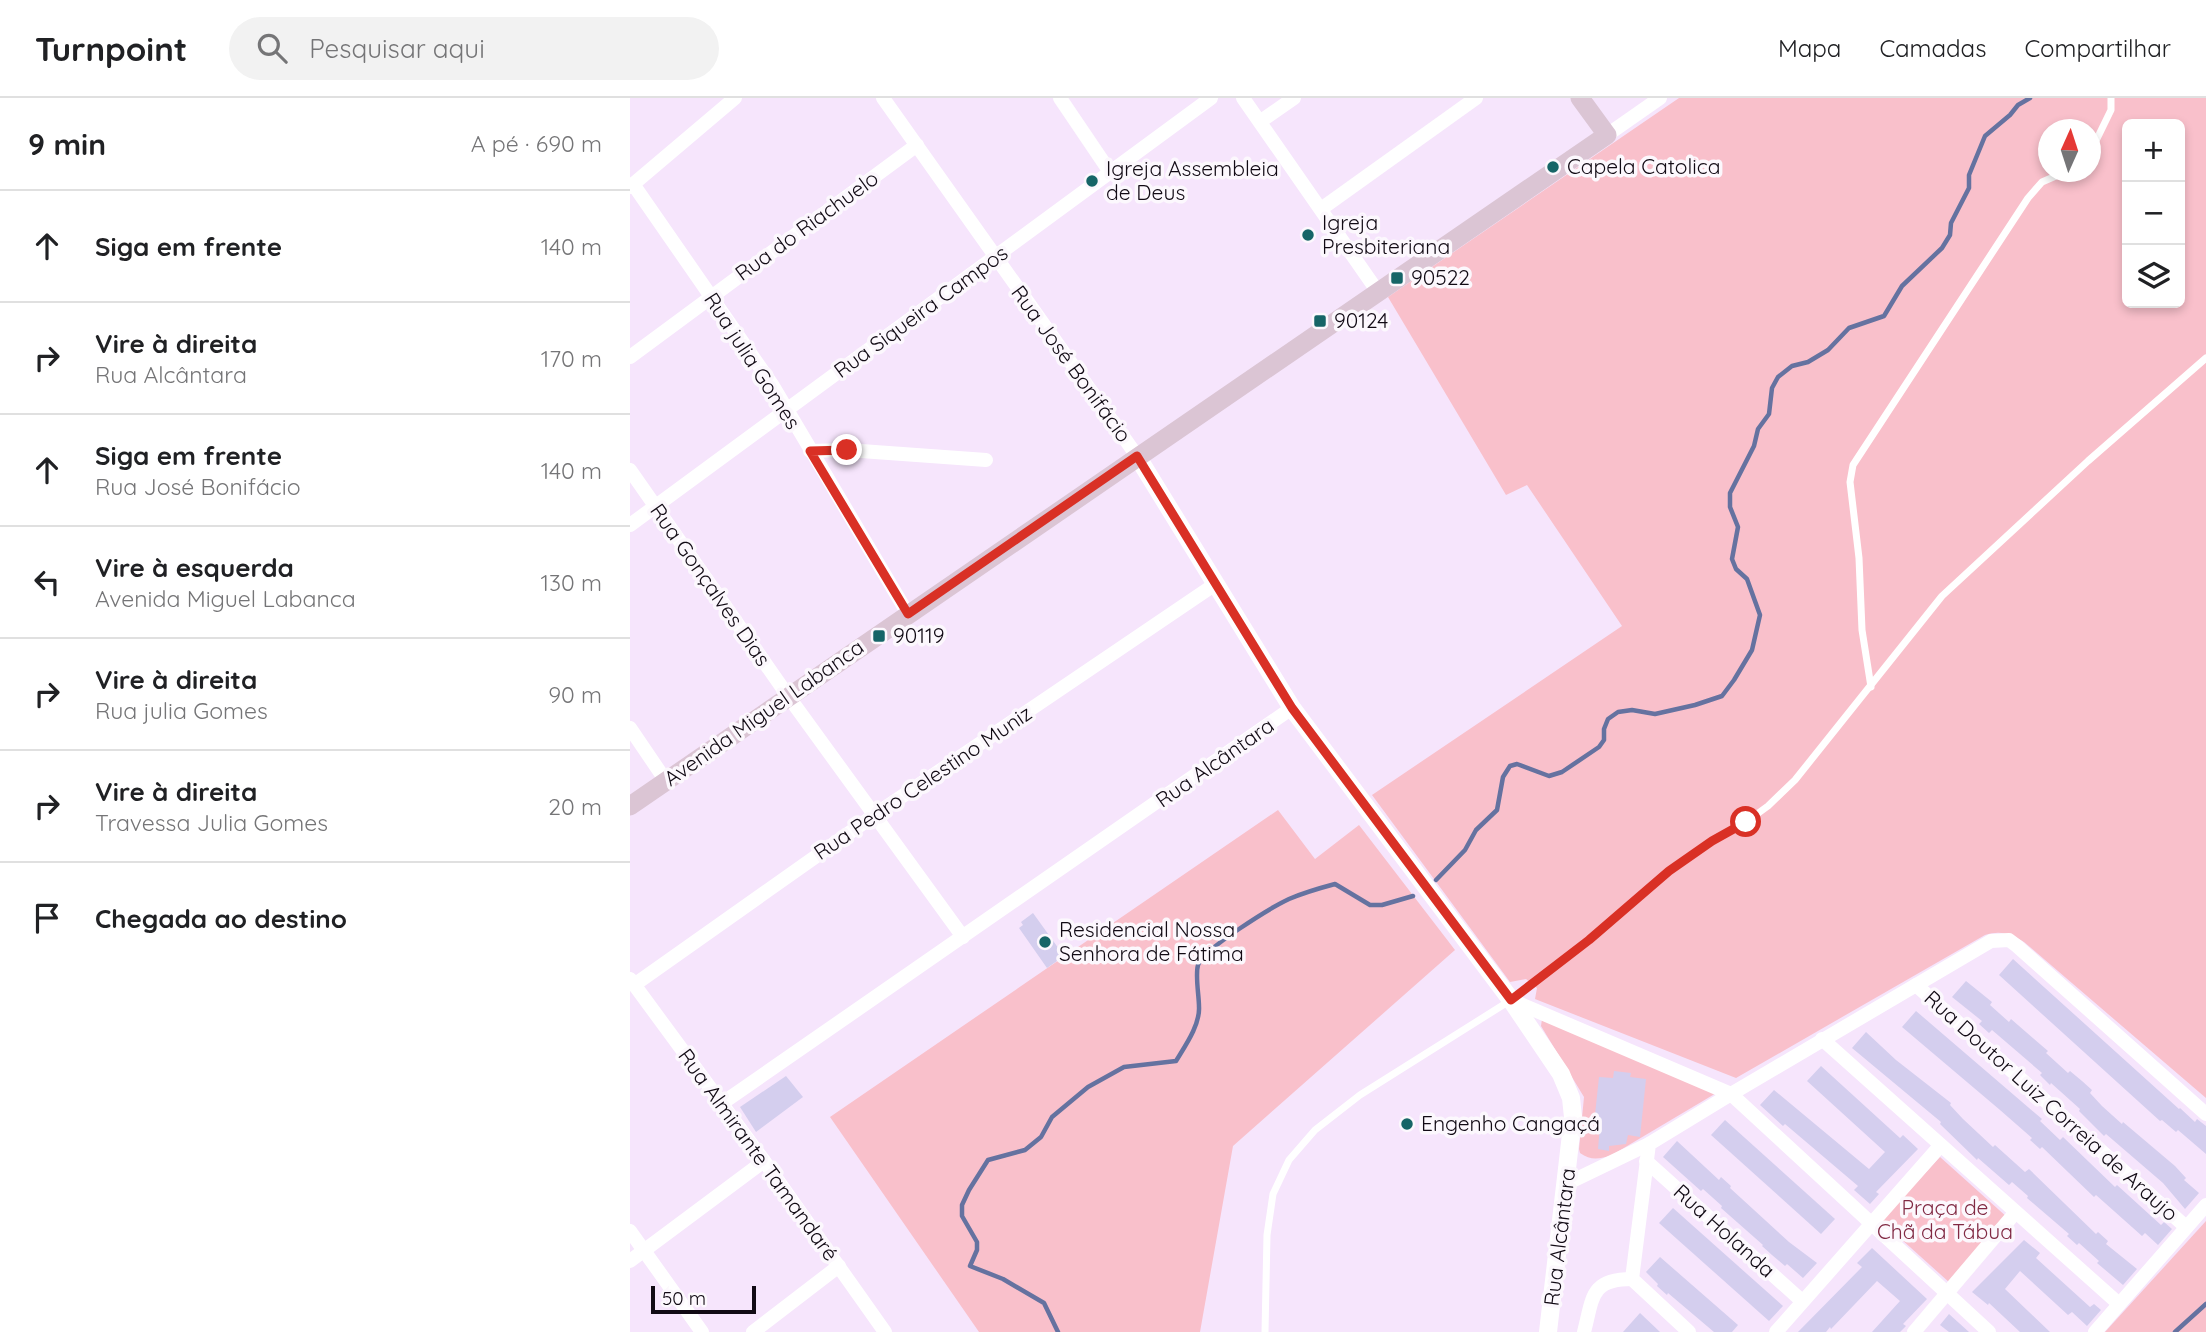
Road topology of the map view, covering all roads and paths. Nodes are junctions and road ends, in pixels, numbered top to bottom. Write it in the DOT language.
graph roads {
  1 [pos="735,98"];
  2 [pos="883,98"];
  3 [pos="1060,98"];
  4 [pos="1211,98"];
  5 [pos="1243,98"];
  6 [pos="1294,98"];
  7 [pos="1476,98"];
  8 [pos="1580,98"];
  9 [pos="1660,98"];
  10 [pos="2111,98"];
  11 [pos="1261,121"];
  12 [pos="2101,132"];
  13 [pos="1607,135"];
  14 [pos="917,145"];
  15 [pos="1110,172"];
  16 [pos="2042,182"];
  17 [pos="631,185"];
  18 [pos="1321,209"];
  19 [pos="995,258"];
  20 [pos="1378,292"];
  21 [pos="710,297"];
  22 [pos="630,357"];
  23 [pos="2206,358"];
  24 [pos="787,410"];
  25 [pos="810,451"];
  26 [pos="1137,456"];
  27 [pos="986,460"];
  28 [pos="630,470"];
  29 [pos="656,507"];
  30 [pos="630,525"];
  31 [pos="1214,585"];
  32 [pos="908,614"];
  33 [pos="1871,687"];
  34 [pos="788,696"];
  35 [pos="1292,708"];
  36 [pos="630,728"];
  37 [pos="666,781"];
  38 [pos="630,806"];
  39 [pos="876,814"];
  40 [pos="963,937"];
  41 [pos="632,982"];
  42 [pos="1916,985"];
  43 [pos="1511,1000"];
  44 [pos="1822,1039"];
  45 [pos="1731,1094"];
  46 [pos="721,1104"];
  47 [pos="2206,1114"];
  48 [pos="1649,1144"];
  49 [pos="1940,1146"];
  50 [pos="764,1161"];
  51 [pos="1646,1161"];
  52 [pos="1566,1184"];
  53 [pos="2206,1205"];
  54 [pos="2015,1213"];
  55 [pos="1871,1224"];
  56 [pos="2186,1227"];
  57 [pos="630,1231"];
  58 [pos="644,1251"];
  59 [pos="630,1261"];
  60 [pos="839,1266"];
  61 [pos="1632,1279"];
  62 [pos="1948,1294"];
  63 [pos="1802,1301"];
  64 [pos="2119,1304"];
  65 [pos="702,1332"];
  66 [pos="752,1332"];
  67 [pos="885,1332"];
  68 [pos="1265,1332"];
  69 [pos="1548,1332"];
  70 [pos="1584,1332"];
  71 [pos="1689,1332"];
  72 [pos="1776,1332"];
  73 [pos="1914,1332"];
  74 [pos="1989,1332"];
  75 [pos="2095,1332"];
  1 -- 17 [label="street"];
  2 -- 14 [label="street, Rua José Bonifácio"];
  3 -- 15 [label="street"];
  4 -- 15 [label="street, Rua Siqueira Campos"];
  5 -- 11 [label="street"];
  6 -- 11 [label="street"];
  7 -- 18 [label="street"];
  8 -- 13 [label="main road"];
  9 -- 13 [label="street, Avenida Miguel Labanca"];
  10 -- 12 [label="lane"];
  11 -- 18 [label="street"];
  13 -- 20 [label="main road, Avenida Miguel Labanca"];
  14 -- 19 [label="street, Rua José Bonifácio"];
  14 -- 21 [label="street, Rua do Riachuelo"];
  15 -- 19 [label="street, Rua Siqueira Campos"];
  16 -- 33 [label="lane"];
  17 -- 21 [label="street, Rua julia Gomes"];
  18 -- 20 [label="street"];
  19 -- 24 [label="street, Rua Siqueira Campos"];
  19 -- 26 [label="street, Rua José Bonifácio"];
  20 -- 26 [label="main road, Avenida Miguel Labanca"];
  21 -- 22 [label="street, Rua do Riachuelo"];
  21 -- 24 [label="street, Rua julia Gomes"];
  23 -- 33 [label="lane"];
  24 -- 25 [label="street, Rua julia Gomes"];
  24 -- 29 [label="street, Rua Siqueira Campos"];
  25 -- 27 [label="street"];
  25 -- 32 [label="street, Rua julia Gomes"];
  26 -- 31 [label="street, Rua José Bonifácio"];
  26 -- 32 [label="main road, Avenida Miguel Labanca"];
  28 -- 29 [label="street, Rua Gonçalves Dias"];
  29 -- 30 [label="street, Rua Siqueira Campos"];
  29 -- 34 [label="street, Rua Gonçalves Dias"];
  31 -- 35 [label="street, Rua José Bonifácio"];
  31 -- 39 [label="street, Rua Pedro Celestino Muniz"];
  32 -- 34 [label="main road, Avenida Miguel Labanca"];
  33 -- 43 [label="lane"];
  34 -- 37 [label="main road, Avenida Miguel Labanca"];
  34 -- 39 [label="street, Rua Gonçalves Dias"];
  35 -- 40 [label="street, Rua Alcântara"];
  35 -- 43 [label="street, Rua Alcântara"];
  36 -- 37 [label="street"];
  37 -- 38 [label="main road, Avenida Miguel Labanca"];
  39 -- 40 [label="street, Rua Gonçalves Dias"];
  39 -- 41 [label="street, Rua Pedro Celestino Muniz"];
  40 -- 46 [label="street, Rua Alcântara"];
  41 -- 46 [label="street, Rua Almirante Tamandaré"];
  42 -- 44 [label="street, Rua Doutor Luiz Correia de Araujo"];
  42 -- 47 [label="street, Rua Doutor Luiz Correia de Araujo"];
  42 -- 56 [label="street, Rua Doutor Luiz Correia de Araujo"];
  43 -- 45 [label="street"];
  43 -- 52 [label="street, Rua Alcântara"];
  43 -- 68 [label="lane"];
  44 -- 45 [label="street, Rua Doutor Luiz Correia de Araujo"];
  44 -- 49 [label="street"];
  45 -- 48 [label="street, Rua Doutor Luiz Correia de Araujo"];
  45 -- 55 [label="street"];
  46 -- 50 [label="street, Rua Almirante Tamandaré"];
  48 -- 51 [label="street"];
  48 -- 52 [label="street, Rua Doutor Luiz Correia de Araujo"];
  49 -- 54 [label="street"];
  49 -- 55 [label="street"];
  50 -- 58 [label="street"];
  50 -- 60 [label="street, Rua Almirante Tamandaré"];
  51 -- 61 [label="street"];
  51 -- 63 [label="street, Rua Holanda"];
  52 -- 69 [label="street, Rua Alcântara"];
  53 -- 56 [label="street, Rua Doutor Luiz Correia de Araujo"];
  54 -- 62 [label="street"];
  54 -- 64 [label="street"];
  55 -- 62 [label="street"];
  55 -- 63 [label="street"];
  56 -- 64 [label="street, Rua Doutor Luiz Correia de Araujo"];
  57 -- 58 [label="street"];
  58 -- 59 [label="street"];
  58 -- 65 [label="street"];
  60 -- 66 [label="street"];
  60 -- 67 [label="street, Rua Almirante Tamandaré"];
  61 -- 70 [label="street"];
  61 -- 71 [label="street"];
  62 -- 73 [label="street"];
  62 -- 74 [label="street"];
  63 -- 72 [label="street"];
  64 -- 75 [label="street, Rua Doutor Luiz Correia de Araujo"];
}
